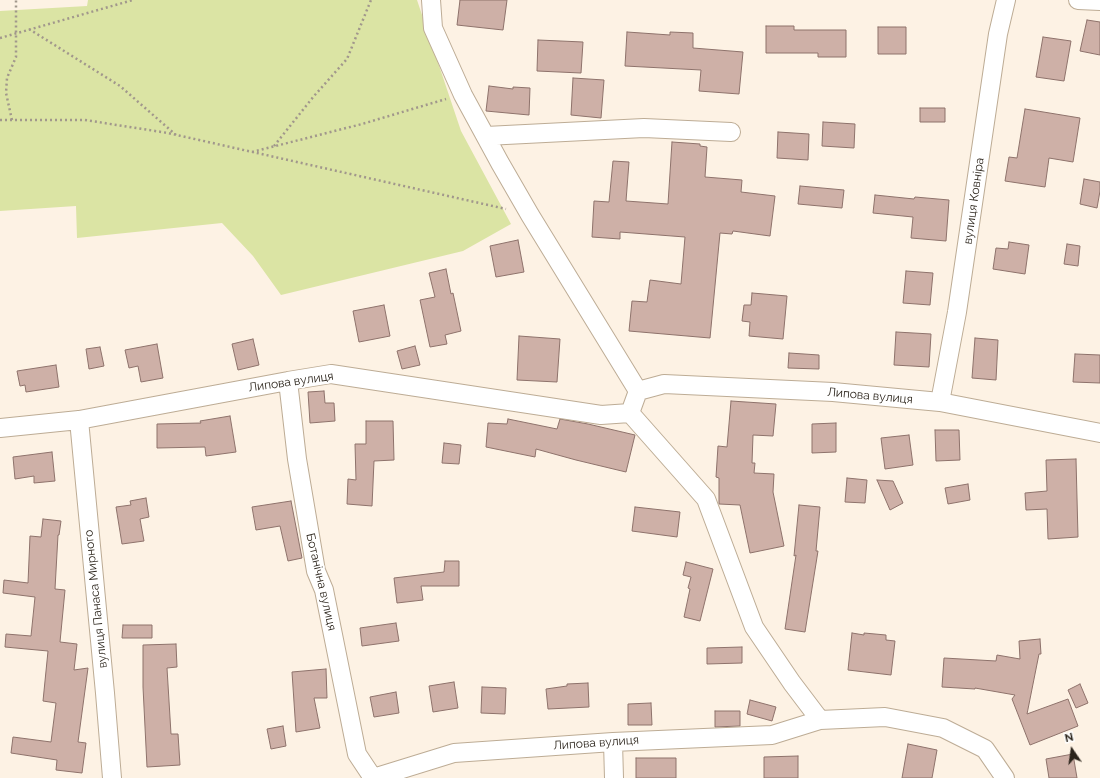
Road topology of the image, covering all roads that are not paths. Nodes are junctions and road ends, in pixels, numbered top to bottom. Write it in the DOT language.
graph roads {
  1 [pos="431,0"];
  2 [pos="1006,0"];
  3 [pos="1078,0"];
  4 [pos="1100,1"];
  5 [pos="731,132"];
  6 [pos="486,136"];
  7 [pos="288,381"];
  8 [pos="638,391"];
  9 [pos="940,402"];
  10 [pos="630,413"];
  11 [pos="79,420"];
  12 [pos="0,428"];
  13 [pos="1100,433"];
  14 [pos="820,720"];
  15 [pos="613,742"];
  16 [pos="112,778"];
  17 [pos="373,778"];
  18 [pos="614,778"];
  19 [pos="1005,778"];
  1 -- 6 [label="street"];
  2 -- 9 [label="street, вулиця Ковніра"];
  3 -- 4 [label="street"];
  5 -- 6 [label="street"];
  6 -- 8 [label="street"];
  7 -- 10 [label="street, Липова вулиця"];
  7 -- 11 [label="street, Липова вулиця"];
  7 -- 17 [label="street, Ботанічна вулиця"];
  8 -- 9 [label="street, Липова вулиця"];
  8 -- 10 [label="street"];
  9 -- 13 [label="street, Липова вулиця"];
  10 -- 14 [label="street"];
  11 -- 12 [label="street, Липова вулиця"];
  11 -- 16 [label="street, вулиця Панаса Мирного"];
  14 -- 15 [label="street, Липова вулиця"];
  14 -- 19 [label="street, Липова вулиця"];
  15 -- 17 [label="street, Липова вулиця"];
  15 -- 18 [label="street"];
}
